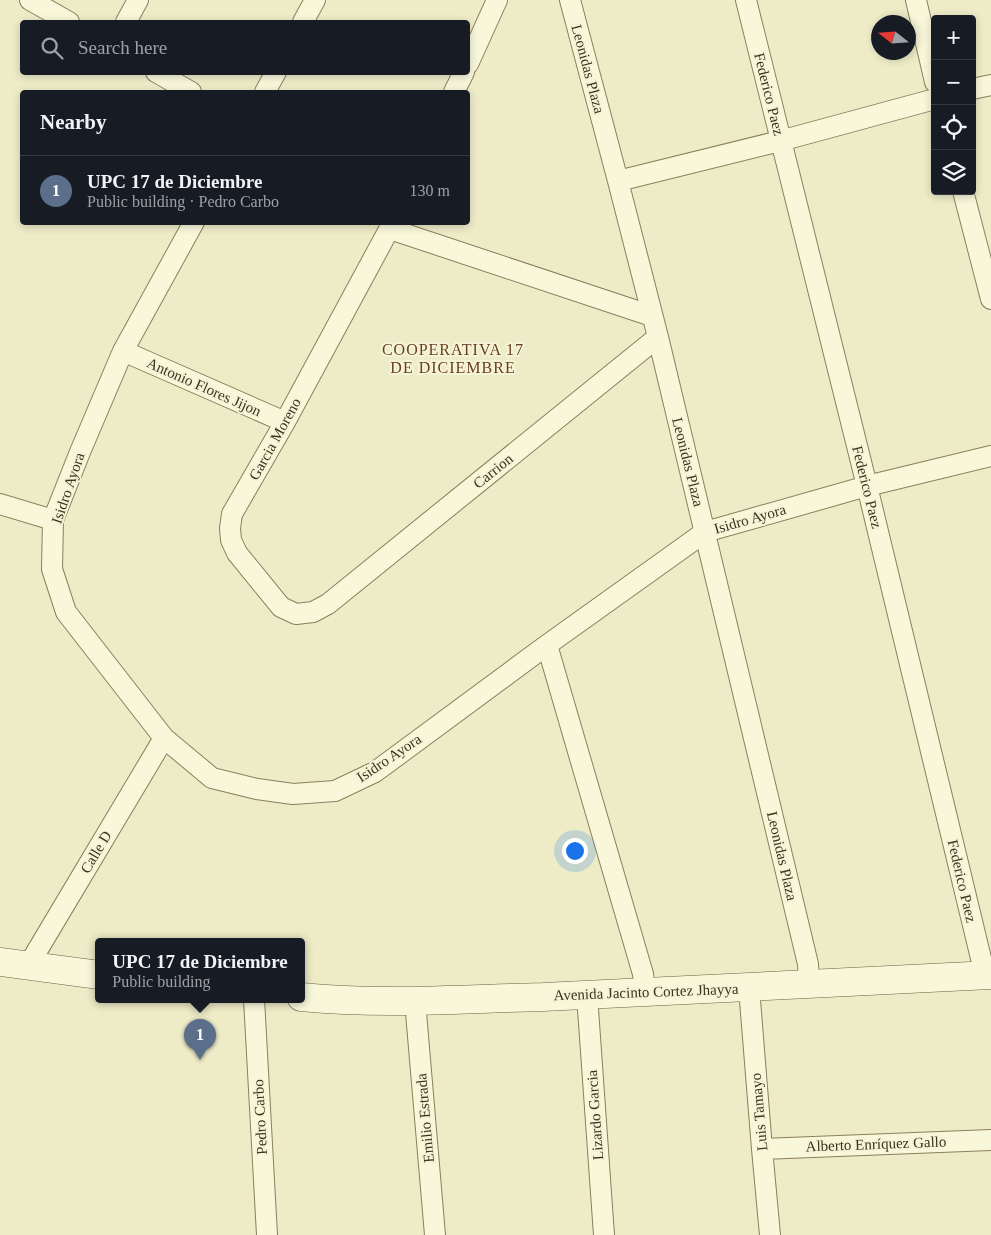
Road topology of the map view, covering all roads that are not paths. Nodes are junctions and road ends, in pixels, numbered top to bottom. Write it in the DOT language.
graph roads {
  1 [pos="30,0"];
  2 [pos="138,0"];
  3 [pos="315,0"];
  4 [pos="498,0"];
  5 [pos="570,0"];
  6 [pos="746,0"];
  7 [pos="916,0"];
  8 [pos="65,20"];
  9 [pos="127,20"];
  10 [pos="304,20"];
  11 [pos="470,60"];
  12 [pos="931,65"];
  13 [pos="161,75"];
  14 [pos="274,75"];
  15 [pos="462,75"];
  16 [pos="991,84"];
  17 [pos="976,89"];
  18 [pos="188,90"];
  19 [pos="266,90"];
  20 [pos="455,90"];
  21 [pos="931,100"];
  22 [pos="780,141"];
  23 [pos="618,181"];
  24 [pos="964,195"];
  25 [pos="192,225"];
  26 [pos="392,226"];
  27 [pos="991,300"];
  28 [pos="652,316"];
  29 [pos="658,337"];
  30 [pos="122,351"];
  31 [pos="285,422"];
  32 [pos="991,456"];
  33 [pos="867,486"];
  34 [pos="0,504"];
  35 [pos="53,520"];
  36 [pos="705,532"];
  37 [pos="328,604"];
  38 [pos="547,645"];
  39 [pos="164,738"];
  40 [pos="0,962"];
  41 [pos="28,966"];
  42 [pos="95,974"];
  43 [pos="988,975"];
  44 [pos="809,984"];
  45 [pos="749,988"];
  46 [pos="645,992"];
  47 [pos="586,995"];
  48 [pos="305,997"];
  49 [pos="415,1001"];
  50 [pos="254,1003"];
  51 [pos="991,1140"];
  52 [pos="762,1149"];
  53 [pos="267,1235"];
  54 [pos="436,1235"];
  55 [pos="604,1235"];
  56 [pos="770,1235"];
  1 -- 8 [label="street"];
  2 -- 9 [label="street"];
  3 -- 10 [label="street"];
  4 -- 11 [label="street"];
  5 -- 23 [label="street, Leonidas Plaza"];
  6 -- 22 [label="street, Federico Paez"];
  7 -- 12 [label="street"];
  13 -- 18 [label="street"];
  14 -- 19 [label="street"];
  15 -- 20 [label="street"];
  16 -- 17 [label="street"];
  21 -- 22 [label="street"];
  22 -- 23 [label="street"];
  22 -- 33 [label="street, Federico Paez"];
  23 -- 28 [label="street, Leonidas Plaza"];
  24 -- 27 [label="street"];
  25 -- 30 [label="street, Isidro Ayora"];
  26 -- 28 [label="street"];
  26 -- 31 [label="street, Garcia Moreno"];
  28 -- 29 [label="street, Leonidas Plaza"];
  29 -- 36 [label="street, Leonidas Plaza"];
  29 -- 37 [label="street, Carrion"];
  30 -- 31 [label="street, Antonio Flores Jijon"];
  30 -- 35 [label="street, Isidro Ayora"];
  31 -- 37 [label="street, Garcia Moreno"];
  32 -- 33 [label="street, Isidro Ayora"];
  33 -- 36 [label="street, Isidro Ayora"];
  33 -- 43 [label="street, Federico Paez"];
  34 -- 35 [label="street"];
  35 -- 39 [label="street, Isidro Ayora"];
  36 -- 38 [label="street, Isidro Ayora"];
  36 -- 44 [label="street, Leonidas Plaza"];
  38 -- 39 [label="street, Isidro Ayora"];
  38 -- 46 [label="street"];
  39 -- 41 [label="street, Calle D"];
  40 -- 41 [label="main road"];
  41 -- 42 [label="main road"];
  43 -- 44 [label="main road, Avenida Jacinto Cortez Jhayya"];
  44 -- 45 [label="main road, Avenida Jacinto Cortez Jhayya"];
  45 -- 46 [label="main road, Avenida Jacinto Cortez Jhayya"];
  45 -- 52 [label="street, Luis Tamayo"];
  46 -- 47 [label="main road, Avenida Jacinto Cortez Jhayya"];
  47 -- 49 [label="main road, Avenida Jacinto Cortez Jhayya"];
  47 -- 55 [label="street, Lizardo Garcia"];
  48 -- 49 [label="main road, Avenida Jacinto Cortez Jhayya"];
  49 -- 54 [label="street, Emilio Estrada"];
  50 -- 53 [label="street, Pedro Carbo"];
  51 -- 52 [label="street, Alberto Enríquez Gallo"];
  52 -- 56 [label="street, Luis Tamayo"];
}
